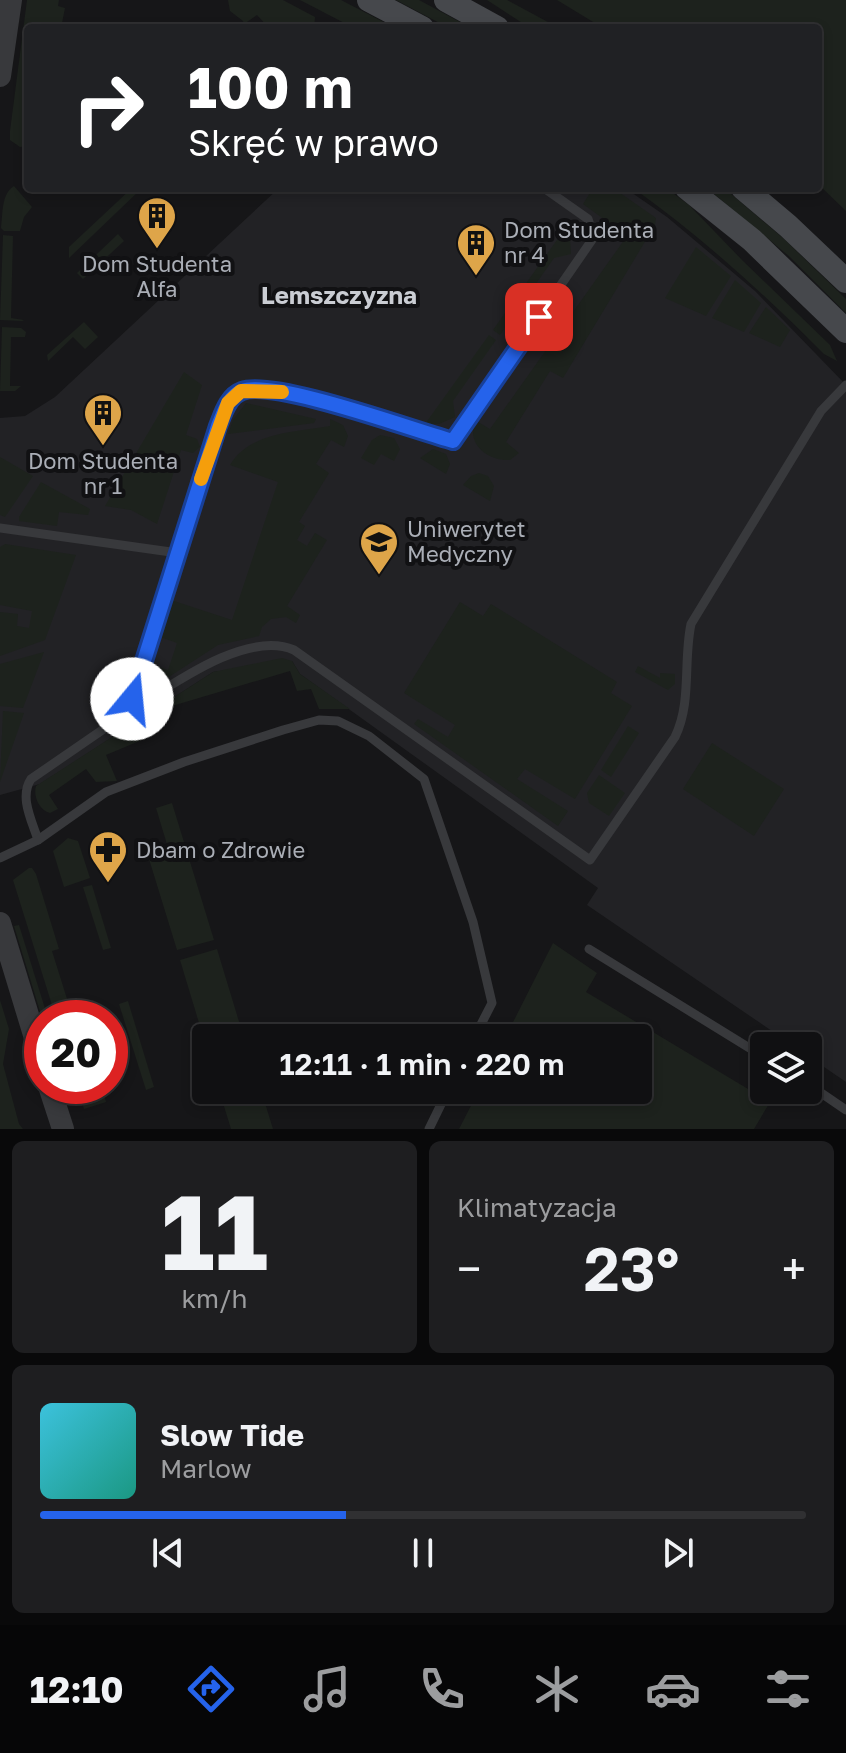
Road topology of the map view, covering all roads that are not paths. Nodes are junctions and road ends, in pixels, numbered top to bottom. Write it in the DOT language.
graph roads {
  1 [pos="11,0"];
  2 [pos="369,0"];
  3 [pos="446,0"];
  4 [pos="414,24"];
  5 [pos="490,24"];
  6 [pos="0,76"];
  7 [pos="550,192"];
  8 [pos="692,192"];
  9 [pos="748,192"];
  10 [pos="846,281"];
  11 [pos="846,331"];
  12 [pos="846,385"];
  13 [pos="0,528"];
  14 [pos="178,553"];
  15 [pos="127,713"];
  16 [pos="38,840"];
  17 [pos="0,858"];
  18 [pos="0,923"];
  19 [pos="589,949"];
  20 [pos="24,1002"];
  21 [pos="481,1024"];
  22 [pos="750,1048"];
  23 [pos="822,1094"];
  24 [pos="55,1104"];
  25 [pos="441,1104"];
  26 [pos="846,1110"];
  27 [pos="63,1129"];
  28 [pos="429,1129"];
  1 -- 6 [label="street"];
  2 -- 4 [label="main road"];
  3 -- 5 [label="main road"];
  7 -- 14 [label="lane"];
  8 -- 11 [label="main road"];
  9 -- 10 [label="main road"];
  12 -- 15 [label="lane"];
  13 -- 14 [label="lane"];
  14 -- 15 [label="lane"];
  15 -- 16 [label="lane"];
  16 -- 17 [label="lane"];
  16 -- 21 [label="lane"];
  18 -- 20 [label="street"];
  19 -- 22 [label="lane"];
  23 -- 26 [label="lane"];
  24 -- 27 [label="street"];
  25 -- 28 [label="lane"];
}
